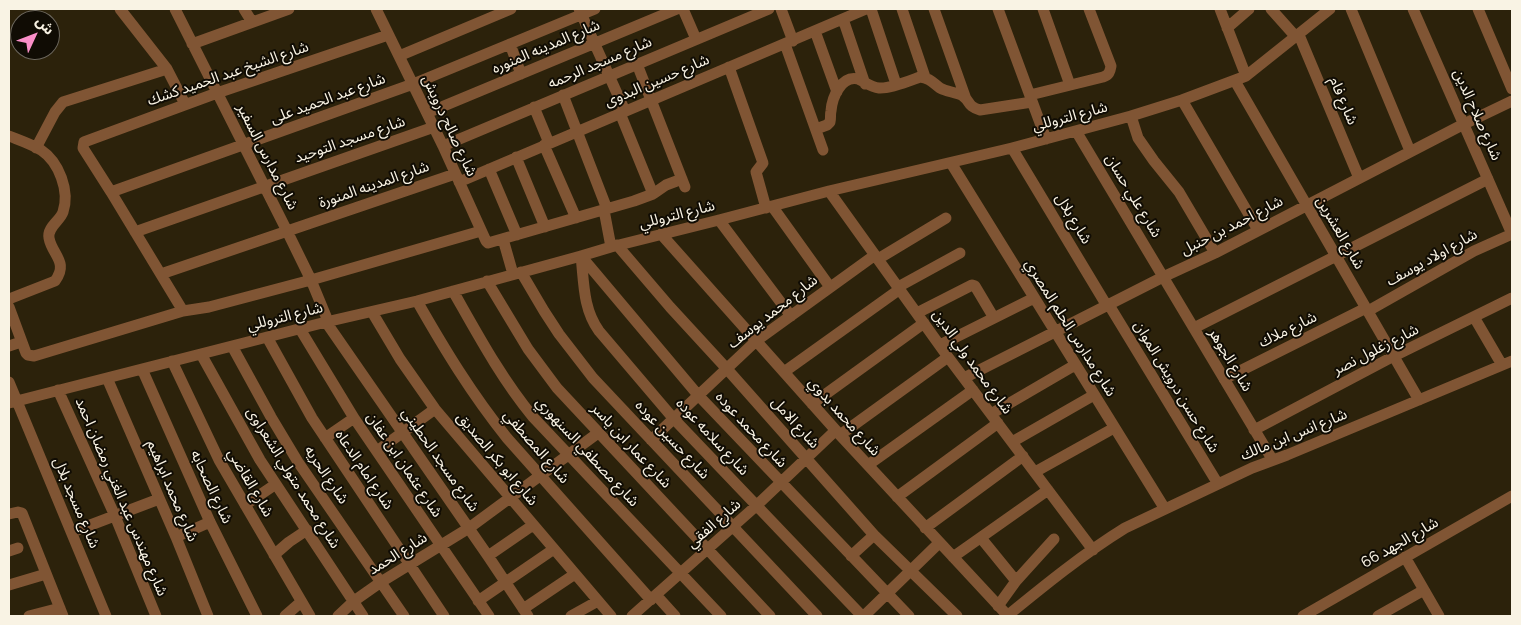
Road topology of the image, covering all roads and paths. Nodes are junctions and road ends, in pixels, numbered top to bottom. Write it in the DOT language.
graph roads {
  1 [pos="120,9"];
  2 [pos="175,9"];
  3 [pos="244,9"];
  4 [pos="289,9"];
  5 [pos="376,9"];
  6 [pos="511,9"];
  7 [pos="596,9"];
  8 [pos="677,9"];
  9 [pos="683,9"];
  10 [pos="769,9"];
  11 [pos="781,9"];
  12 [pos="866,9"];
  13 [pos="871,9"];
  14 [pos="902,9"];
  15 [pos="934,9"];
  16 [pos="998,9"];
  17 [pos="1043,9"];
  18 [pos="1089,9"];
  19 [pos="1220,9"];
  20 [pos="1249,9"];
  21 [pos="1272,9"];
  22 [pos="1351,9"];
  23 [pos="1413,9"];
  24 [pos="1478,9"];
  25 [pos="1326,10"];
  26 [pos="580,12"];
  27 [pos="843,19"];
  28 [pos="252,22"];
  29 [pos="1227,28"];
  30 [pos="815,31"];
  31 [pos="388,34"];
  32 [pos="1297,36"];
  33 [pos="696,39"];
  34 [pos="789,42"];
  35 [pos="594,43"];
  36 [pos="192,44"];
  37 [pos="510,44"];
  38 [pos="399,56"];
  39 [pos="637,64"];
  40 [pos="729,68"];
  41 [pos="167,69"];
  42 [pos="520,74"];
  43 [pos="609,76"];
  44 [pos="1246,76"];
  45 [pos="925,77"];
  46 [pos="1235,81"];
  47 [pos="413,84"];
  48 [pos="865,84"];
  49 [pos="896,84"];
  50 [pos="1070,85"];
  51 [pos="1512,89"];
  52 [pos="837,92"];
  53 [pos="217,93"];
  54 [pos="563,95"];
  55 [pos="1031,98"];
  56 [pos="966,99"];
  57 [pos="651,100"];
  58 [pos="1182,100"];
  59 [pos="1512,101"];
  60 [pos="185,104"];
  61 [pos="534,107"];
  62 [pos="622,112"];
  63 [pos="427,113"];
  64 [pos="1130,116"];
  65 [pos="1464,124"];
  66 [pos="434,127"];
  67 [pos="816,129"];
  68 [pos="577,131"];
  69 [pos="1076,131"];
  70 [pos="9,136"];
  71 [pos="1046,139"];
  72 [pos="546,144"];
  73 [pos="244,145"];
  74 [pos="442,146"];
  75 [pos="36,148"];
  76 [pos="1012,148"];
  77 [pos="823,150"];
  78 [pos="1410,151"];
  79 [pos="516,157"];
  80 [pos="951,163"];
  81 [pos="489,169"];
  82 [pos="457,178"];
  83 [pos="1360,178"];
  84 [pos="1488,179"];
  85 [pos="264,186"];
  86 [pos="829,191"];
  87 [pos="111,192"];
  88 [pos="653,194"];
  89 [pos="1306,205"];
  90 [pos="769,207"];
  91 [pos="605,209"];
  92 [pos="576,218"];
  93 [pos="946,218"];
  94 [pos="719,220"];
  95 [pos="545,227"];
  96 [pos="1258,230"];
  97 [pos="287,231"];
  98 [pos="481,231"];
  99 [pos="135,232"];
  100 [pos="661,234"];
  101 [pos="1512,234"];
  102 [pos="517,235"];
  103 [pos="503,239"];
  104 [pos="614,246"];
  105 [pos="960,253"];
  106 [pos="1215,253"];
  107 [pos="581,256"];
  108 [pos="1336,256"];
  109 [pos="876,257"];
  110 [pos="517,273"];
  111 [pos="161,274"];
  112 [pos="1163,277"];
  113 [pos="311,280"];
  114 [pos="487,281"];
  115 [pos="830,288"];
  116 [pos="899,288"];
  117 [pos="453,291"];
  118 [pos="1034,298"];
  119 [pos="1512,298"];
  120 [pos="9,299"];
  121 [pos="417,301"];
  122 [pos="1108,306"];
  123 [pos="9,307"];
  124 [pos="1367,310"];
  125 [pos="183,311"];
  126 [pos="372,312"];
  127 [pos="917,313"];
  128 [pos="791,316"];
  129 [pos="1474,317"];
  130 [pos="994,318"];
  131 [pos="327,322"];
  132 [pos="924,323"];
  133 [pos="300,328"];
  134 [pos="1194,328"];
  135 [pos="1055,332"];
  136 [pos="267,337"];
  137 [pos="756,341"];
  138 [pos="21,342"];
  139 [pos="940,345"];
  140 [pos="9,346"];
  141 [pos="232,346"];
  142 [pos="201,354"];
  143 [pos="1394,356"];
  144 [pos="948,357"];
  145 [pos="172,361"];
  146 [pos="1509,364"];
  147 [pos="1075,365"];
  148 [pos="727,368"];
  149 [pos="142,369"];
  150 [pos="784,372"];
  151 [pos="107,378"];
  152 [pos="964,378"];
  153 [pos="1224,379"];
  154 [pos="9,382"];
  155 [pos="58,390"];
  156 [pos="973,390"];
  157 [pos="698,395"];
  158 [pos="1094,395"];
  159 [pos="1419,400"];
  160 [pos="12,402"];
  161 [pos="812,404"];
  162 [pos="435,409"];
  163 [pos="354,418"];
  164 [pos="673,418"];
  165 [pos="994,418"];
  166 [pos="1114,428"];
  167 [pos="1254,430"];
  168 [pos="403,432"];
  169 [pos="598,433"];
  170 [pos="838,433"];
  171 [pos="325,438"];
  172 [pos="650,440"];
  173 [pos="1012,442"];
  174 [pos="377,451"];
  175 [pos="569,454"];
  176 [pos="1023,456"];
  177 [pos="806,458"];
  178 [pos="1272,459"];
  179 [pos="868,465"];
  180 [pos="1035,472"];
  181 [pos="540,475"];
  182 [pos="780,482"];
  183 [pos="276,484"];
  184 [pos="1218,484"];
  185 [pos="1048,490"];
  186 [pos="509,497"];
  187 [pos="897,497"];
  188 [pos="1512,497"];
  189 [pos="159,499"];
  190 [pos="245,505"];
  191 [pos="756,506"];
  192 [pos="1165,509"];
  193 [pos="9,514"];
  194 [pos="115,516"];
  195 [pos="210,522"];
  196 [pos="533,525"];
  197 [pos="733,527"];
  198 [pos="469,528"];
  199 [pos="926,528"];
  200 [pos="307,530"];
  201 [pos="72,532"];
  202 [pos="874,534"];
  203 [pos="176,537"];
  204 [pos="981,538"];
  205 [pos="1054,539"];
  206 [pos="939,543"];
  207 [pos="440,545"];
  208 [pos="554,550"];
  209 [pos="707,550"];
  210 [pos="1093,550"];
  211 [pos="274,555"];
  212 [pos="488,556"];
  213 [pos="851,556"];
  214 [pos="1405,557"];
  215 [pos="953,558"];
  216 [pos="409,564"];
  217 [pos="911,570"];
  218 [pos="680,573"];
  219 [pos="46,574"];
  220 [pos="575,574"];
  221 [pos="1016,581"];
  222 [pos="381,582"];
  223 [pos="506,582"];
  224 [pos="9,584"];
  225 [pos="1424,590"];
  226 [pos="887,594"];
  227 [pos="653,597"];
  228 [pos="354,601"];
  229 [pos="478,601"];
  230 [pos="598,601"];
  231 [pos="301,602"];
  232 [pos="998,606"];
  233 [pos="62,612"];
  234 [pos="526,612"];
  235 [pos="1395,612"];
  236 [pos="29,616"];
  237 [pos="106,616"];
  238 [pos="156,616"];
  239 [pos="208,616"];
  240 [pos="257,616"];
  241 [pos="285,616"];
  242 [pos="310,616"];
  243 [pos="338,616"];
  244 [pos="364,616"];
  245 [pos="404,616"];
  246 [pos="444,616"];
  247 [pos="489,616"];
  248 [pos="571,616"];
  249 [pos="611,616"];
  250 [pos="632,616"];
  251 [pos="675,616"];
  252 [pos="721,616"];
  253 [pos="770,616"];
  254 [pos="817,616"];
  255 [pos="863,616"];
  256 [pos="909,616"];
  257 [pos="957,616"];
  258 [pos="1008,616"];
  259 [pos="1302,616"];
  260 [pos="1378,616"];
  261 [pos="1439,616"];
  1 -- 41 [label="street"];
  2 -- 36 [label="street, شارع مدارس السفير"];
  3 -- 28 [label="street"];
  4 -- 28 [label="street"];
  5 -- 31 [label="street, شارع صالح درويش"];
  6 -- 38 [label="street"];
  7 -- 26 [label="street, شارع عبد الحميد على"];
  8 -- 35 [label="street, شارع المدينه المنوره"];
  9 -- 33 [label="street"];
  10 -- 33 [label="street, شارع مسجد الرحمه"];
  11 -- 34 [label="street"];
  12 -- 27 [label="street, شارع حسين البدوى"];
  13 -- 49 [label="street"];
  14 -- 45 [label="street"];
  15 -- 56 [label="street"];
  16 -- 55 [label="street"];
  17 -- 50 [label="street"];
  18 -- 50 [label="street"];
  19 -- 29 [label="street"];
  20 -- 29 [label="street"];
  21 -- 32 [label="street, شارع فام"];
  22 -- 78 [label="street"];
  23 -- 65 [label="street, شارع صلاح الدين"];
  24 -- 51 [label="street"];
  25 -- 32 [label="street, شارع التروللي"];
  26 -- 35 [label="street"];
  26 -- 37 [label="street, شارع عبد الحميد على"];
  27 -- 30 [label="street, شارع حسين البدوى"];
  27 -- 48 [label="street"];
  28 -- 36 [label="street"];
  29 -- 44 [label="street"];
  30 -- 34 [label="street, شارع حسين البدوى"];
  30 -- 52 [label="street"];
  31 -- 38 [label="street, شارع صالح درويش"];
  31 -- 53 [label="street, شارع الشيخ عبد الحميد كشك"];
  32 -- 44 [label="street, شارع التروللي"];
  32 -- 83 [label="street, شارع فام"];
  33 -- 39 [label="street, شارع مسجد الرحمه"];
  34 -- 40 [label="street, شارع حسين البدوى"];
  34 -- 67 [label="street"];
  35 -- 42 [label="street, شارع المدينه المنوره"];
  35 -- 43 [label="street"];
  36 -- 53 [label="street, شارع مدارس السفير"];
  37 -- 42 [label="street"];
  37 -- 47 [label="street, شارع عبد الحميد على"];
  38 -- 47 [label="street, شارع صالح درويش"];
  39 -- 43 [label="street, شارع مسجد الرحمه"];
  39 -- 57 [label="street"];
  40 -- 57 [label="street, شارع حسين البدوى"];
  40 -- 90 [label="street"];
  41 -- 60 [label="street"];
  41 -- 75 [label="street"];
  42 -- 63 [label="street, شارع المدينه المنوره"];
  43 -- 54 [label="street, شارع مسجد الرحمه"];
  43 -- 62 [label="street"];
  44 -- 46 [label="street, شارع التروللي"];
  45 -- 49 [label="street"];
  45 -- 56 [label="street"];
  46 -- 58 [label="street, شارع التروللي"];
  46 -- 89 [label="street, شارع العشرين"];
  47 -- 63 [label="street, شارع صالح درويش"];
  47 -- 73 [label="street, شارع عبد الحميد على"];
  48 -- 49 [label="street"];
  48 -- 52 [label="street"];
  50 -- 55 [label="street"];
  52 -- 67 [label="street"];
  53 -- 60 [label="street, شارع الشيخ عبد الحميد كشك"];
  53 -- 73 [label="street, شارع مدارس السفير"];
  54 -- 61 [label="street, شارع مسجد الرحمه"];
  54 -- 68 [label="street"];
  55 -- 56 [label="street"];
  55 -- 71 [label="street"];
  57 -- 62 [label="street, شارع حسين البدوى"];
  57 -- 88 [label="street"];
  58 -- 64 [label="street, شارع التروللي"];
  58 -- 96 [label="street"];
  59 -- 65 [label="street, شارع احمد بن حنبل"];
  60 -- 87 [label="street, شارع الشيخ عبد الحميد كشك"];
  61 -- 72 [label="street"];
  61 -- 74 [label="street, شارع مسجد الرحمه"];
  62 -- 68 [label="street, شارع حسين البدوى"];
  62 -- 88 [label="street"];
  63 -- 66 [label="street, شارع صالح درويش"];
  64 -- 69 [label="street, شارع التروللي"];
  64 -- 106 [label="street"];
  65 -- 78 [label="street, شارع احمد بن حنبل"];
  65 -- 84 [label="street, شارع صلاح الدين"];
  66 -- 74 [label="street, شارع صالح درويش"];
  66 -- 85 [label="street, شارع مسجد التوحيد"];
  67 -- 77 [label="street"];
  68 -- 72 [label="street, شارع حسين البدوى"];
  68 -- 91 [label="street"];
  69 -- 71 [label="street, شارع التروللي"];
  69 -- 112 [label="street, شارع علي حسان"];
  70 -- 75 [label="street"];
  71 -- 76 [label="street, شارع التروللي"];
  72 -- 79 [label="street, شارع حسين البدوى"];
  72 -- 92 [label="street"];
  73 -- 85 [label="street, شارع مدارس السفير"];
  73 -- 87 [label="street, شارع عبد الحميد على"];
  74 -- 82 [label="street, شارع صالح درويش"];
  75 -- 120 [label="street"];
  76 -- 80 [label="street, شارع التروللي"];
  76 -- 122 [label="street, شارع بلال"];
  78 -- 83 [label="street, شارع احمد بن حنبل"];
  79 -- 81 [label="street, شارع حسين البدوى"];
  79 -- 95 [label="street"];
  80 -- 86 [label="street, شارع التروللي"];
  80 -- 118 [label="street, شارع مدارس الحلم المصري"];
  81 -- 82 [label="street, شارع حسين البدوى"];
  81 -- 102 [label="street"];
  82 -- 97 [label="street, شارع المدينه المنورة"];
  82 -- 98 [label="street, شارع صالح درويش"];
  83 -- 89 [label="street, شارع احمد بن حنبل"];
  84 -- 101 [label="street, شارع صلاح الدين"];
  84 -- 108 [label="street"];
  85 -- 97 [label="street, شارع مدارس السفير"];
  85 -- 99 [label="street, شارع مسجد التوحيد"];
  86 -- 90 [label="street, شارع التروللي"];
  86 -- 109 [label="street, شارع محمد ولي الدين"];
  87 -- 99 [label="street"];
  88 -- 91 [label="street"];
  89 -- 96 [label="street, شارع احمد بن حنبل"];
  89 -- 108 [label="street, شارع العشرين"];
  90 -- 94 [label="street, شارع التروللي"];
  90 -- 115 [label="street"];
  91 -- 92 [label="street"];
  91 -- 104 [label="street"];
  92 -- 95 [label="street"];
  93 -- 109 [label="street, شارع محمد يوسف"];
  94 -- 100 [label="street, شارع التروللي"];
  94 -- 128 [label="street"];
  95 -- 102 [label="street"];
  96 -- 106 [label="street, شارع احمد بن حنبل"];
  97 -- 111 [label="street, شارع المدينه المنورة"];
  97 -- 113 [label="street, شارع مدارس السفير"];
  98 -- 103 [label="street"];
  98 -- 113 [label="street"];
  99 -- 111 [label="street"];
  100 -- 104 [label="street, شارع التروللي"];
  100 -- 137 [label="street, شارع محمد بدوي"];
  101 -- 124 [label="street, شارع اولاد يوسف"];
  102 -- 103 [label="street"];
  103 -- 110 [label="street, شارع حسين عوده"];
  104 -- 107 [label="street, شارع التروللي"];
  104 -- 148 [label="street, شارع الامل"];
  105 -- 116 [label="street"];
  106 -- 112 [label="street, شارع احمد بن حنبل"];
  107 -- 110 [label="street, شارع التروللي"];
  107 -- 157 [label="street, شارع محمد عوده"];
  107 -- 164 [label="street, شارع سلامه عوده"];
  108 -- 124 [label="street, شارع العشرين"];
  108 -- 134 [label="street"];
  109 -- 115 [label="street, شارع محمد يوسف"];
  109 -- 116 [label="street, شارع محمد ولي الدين"];
  110 -- 114 [label="street, شارع التروللي"];
  110 -- 172 [label="street, شارع حسين عوده"];
  111 -- 125 [label="street"];
  112 -- 122 [label="street, شارع احمد بن حنبل"];
  112 -- 134 [label="street, شارع الجوهر"];
  113 -- 125 [label="street"];
  113 -- 131 [label="street, شارع مدارس السفير"];
  114 -- 117 [label="street, شارع التروللي"];
  114 -- 169 [label="street, شارع عمار ابن ياسر"];
  115 -- 128 [label="street, شارع محمد يوسف"];
  116 -- 127 [label="street, شارع محمد ولي الدين"];
  116 -- 150 [label="street"];
  117 -- 121 [label="street, شارع التروللي"];
  117 -- 175 [label="street, شارع مصطفي السنهوري"];
  118 -- 130 [label="street"];
  118 -- 135 [label="street, شارع مدارس الحلم المصري"];
  119 -- 129 [label="street, شارع زغلول نصر"];
  121 -- 126 [label="street, شارع التروللي"];
  121 -- 181 [label="street, شارع المصطفي"];
  122 -- 135 [label="street, شارع احمد بن حنبل"];
  122 -- 184 [label="street, شارع حسن درويش الموان"];
  123 -- 138 [label="street"];
  124 -- 143 [label="street, شارع العشرين"];
  124 -- 153 [label="street, شارع ملاك"];
  125 -- 138 [label="street"];
  126 -- 131 [label="street, شارع التروللي"];
  126 -- 162 [label="street, شارع ابو بكر الصديق"];
  127 -- 130 [label="street"];
  127 -- 132 [label="street, شارع محمد ولي الدين"];
  128 -- 137 [label="street, شارع محمد يوسف"];
  129 -- 143 [label="street, شارع زغلول نصر"];
  129 -- 146 [label="street"];
  130 -- 139 [label="street"];
  131 -- 133 [label="street, شارع التروللي"];
  131 -- 168 [label="street, شارع مسجد الحطيني"];
  132 -- 139 [label="street, شارع محمد ولي الدين"];
  132 -- 161 [label="street"];
  133 -- 136 [label="street, شارع التروللي"];
  133 -- 163 [label="street, شارع عثمان ابن عفان"];
  134 -- 153 [label="street, شارع الجوهر"];
  135 -- 147 [label="street, شارع مدارس الحلم المصري"];
  135 -- 152 [label="street, شارع احمد بن حنبل"];
  136 -- 141 [label="street, شارع التروللي"];
  136 -- 171 [label="street, شارع امام الدعاه"];
  137 -- 148 [label="street, شارع محمد يوسف"];
  137 -- 150 [label="street, شارع محمد بدوي"];
  138 -- 140 [label="street"];
  139 -- 144 [label="street, شارع محمد ولي الدين"];
  141 -- 142 [label="street, شارع التروللي"];
  141 -- 222 [label="street, شارع الحريه"];
  142 -- 145 [label="street, شارع التروللي"];
  142 -- 183 [label="street, شارع محمد متولي الشعراوى"];
  143 -- 159 [label="street, شارع العشرين"];
  143 -- 167 [label="street, شارع زغلول نصر"];
  144 -- 152 [label="street, شارع محمد ولي الدين"];
  144 -- 170 [label="street, شارع الفقي"];
  145 -- 149 [label="street, شارع التروللي"];
  145 -- 190 [label="street, شارع القاضي"];
  146 -- 159 [label="street, شارع انس ابن مالك"];
  147 -- 158 [label="street, شارع مدارس الحلم المصري"];
  147 -- 165 [label="street"];
  148 -- 157 [label="street, شارع محمد يوسف"];
  148 -- 177 [label="street, شارع الامل"];
  149 -- 151 [label="street, شارع التروللي"];
  149 -- 195 [label="street, شارع الصحابه"];
  150 -- 161 [label="street, شارع محمد بدوي"];
  151 -- 155 [label="street, شارع التروللي"];
  151 -- 189 [label="street, شارع محمد ابراهيم"];
  152 -- 156 [label="street, شارع محمد ولي الدين"];
  153 -- 167 [label="street, شارع الجوهر"];
  154 -- 160 [label="street, شارع مسجد بلال"];
  155 -- 160 [label="street, شارع التروللي"];
  155 -- 194 [label="street, شارع مهندس عبد الغني رمضان احمد"];
  156 -- 165 [label="street, شارع محمد ولي الدين"];
  156 -- 179 [label="street"];
  157 -- 164 [label="street, شارع محمد يوسف"];
  157 -- 182 [label="street, شارع محمد عوده"];
  158 -- 166 [label="street, شارع مدارس الحلم المصري"];
  158 -- 173 [label="street"];
  159 -- 178 [label="street, شارع انس ابن مالك"];
  160 -- 201 [label="street, شارع مسجد بلال"];
  161 -- 170 [label="street, شارع محمد بدوي"];
  162 -- 168 [label="street"];
  162 -- 186 [label="street, شارع ابو بكر الصديق"];
  163 -- 171 [label="street"];
  163 -- 174 [label="street, شارع عثمان ابن عفان"];
  164 -- 172 [label="street, شارع محمد يوسف"];
  164 -- 191 [label="street, شارع سلامه عوده"];
  165 -- 173 [label="street, شارع محمد ولي الدين"];
  165 -- 187 [label="street"];
  166 -- 180 [label="street"];
  166 -- 192 [label="street, شارع مدارس الحلم المصري"];
  167 -- 178 [label="street, شارع الجوهر"];
  168 -- 174 [label="street"];
  168 -- 198 [label="street, شارع مسجد الحطيني"];
  169 -- 175 [label="street, شارع الحمد"];
  169 -- 209 [label="street, شارع عمار ابن ياسر"];
  170 -- 177 [label="street, شارع الفقي"];
  170 -- 179 [label="street, شارع محمد بدوي"];
  171 -- 216 [label="street, شارع امام الدعاه"];
  172 -- 197 [label="street, شارع حسين عوده"];
  173 -- 176 [label="street, شارع محمد ولي الدين"];
  174 -- 207 [label="street, شارع عثمان ابن عفان"];
  175 -- 181 [label="street, شارع الحمد"];
  175 -- 218 [label="street, شارع مصطفي السنهوري"];
  176 -- 180 [label="street, شارع محمد ولي الدين"];
  176 -- 199 [label="street"];
  177 -- 182 [label="street, شارع الفقي"];
  177 -- 202 [label="street, شارع الامل"];
  178 -- 184 [label="street, شارع انس ابن مالك"];
  179 -- 187 [label="street, شارع محمد بدوي"];
  180 -- 185 [label="street, شارع محمد ولي الدين"];
  181 -- 186 [label="street, شارع الحمد"];
  181 -- 227 [label="street, شارع المصطفي"];
  182 -- 191 [label="street, شارع الفقي"];
  182 -- 213 [label="street, شارع محمد عوده"];
  183 -- 190 [label="street"];
  183 -- 200 [label="street, شارع محمد متولي الشعراوى"];
  184 -- 192 [label="street, شارع انس ابن مالك"];
  185 -- 204 [label="street"];
  185 -- 210 [label="street, شارع محمد ولي الدين"];
  186 -- 196 [label="street, شارع ابو بكر الصديق"];
  186 -- 198 [label="street, شارع الحمد"];
  187 -- 199 [label="street, شارع محمد بدوي"];
  188 -- 214 [label="street, شارع الجهد 66"];
  189 -- 194 [label="street"];
  189 -- 203 [label="street, شارع محمد ابراهيم"];
  190 -- 211 [label="street, شارع القاضي"];
  191 -- 197 [label="street, شارع الفقي"];
  191 -- 255 [label="street, شارع سلامه عوده"];
  192 -- 210 [label="street, شارع انس ابن مالك"];
  193 -- 219 [label="street"];
  194 -- 201 [label="street"];
  194 -- 238 [label="street, شارع مهندس عبد الغني رمضان احمد"];
  195 -- 203 [label="street"];
  195 -- 240 [label="street, شارع الصحابه"];
  196 -- 208 [label="street, شارع ابو بكر الصديق"];
  196 -- 212 [label="street"];
  197 -- 209 [label="street, شارع الفقي"];
  197 -- 254 [label="street, شارع حسين عوده"];
  198 -- 207 [label="street, شارع الحمد"];
  198 -- 212 [label="street, شارع مسجد الحطيني"];
  199 -- 206 [label="street, شارع محمد بدوي"];
  200 -- 211 [label="street"];
  200 -- 228 [label="street, شارع محمد متولي الشعراوى"];
  201 -- 237 [label="street, شارع مسجد بلال"];
  202 -- 213 [label="street"];
  202 -- 217 [label="street, شارع الامل"];
  203 -- 239 [label="street, شارع محمد ابراهيم"];
  204 -- 215 [label="street"];
  204 -- 221 [label="street"];
  205 -- 221 [label="street"];
  206 -- 215 [label="street, شارع محمد بدوي"];
  206 -- 217 [label="street"];
  207 -- 216 [label="street, شارع الحمد"];
  207 -- 229 [label="street, شارع عثمان ابن عفان"];
  208 -- 220 [label="street, شارع ابو بكر الصديق"];
  208 -- 223 [label="street"];
  209 -- 218 [label="street, شارع الفقي"];
  209 -- 253 [label="street, شارع عمار ابن ياسر"];
  210 -- 258 [label="street, شارع انس ابن مالك"];
  211 -- 231 [label="street, شارع القاضي"];
  212 -- 223 [label="street, شارع مسجد الحطيني"];
  213 -- 226 [label="street, شارع محمد عوده"];
  214 -- 225 [label="street"];
  214 -- 259 [label="street, شارع الجهد 66"];
  215 -- 232 [label="street, شارع محمد بدوي"];
  216 -- 222 [label="street, شارع الحمد"];
  216 -- 246 [label="street, شارع امام الدعاه"];
  217 -- 226 [label="street"];
  217 -- 257 [label="street, شارع الامل"];
  218 -- 227 [label="street, شارع الفقي"];
  218 -- 252 [label="street, شارع مصطفي السنهوري"];
  219 -- 224 [label="street"];
  219 -- 233 [label="street"];
  220 -- 230 [label="street, شارع ابو بكر الصديق"];
  220 -- 234 [label="street"];
  221 -- 232 [label="street"];
  222 -- 228 [label="street, شارع الحمد"];
  222 -- 245 [label="street, شارع الحريه"];
  223 -- 229 [label="street"];
  223 -- 234 [label="street, شارع مسجد الحطيني"];
  225 -- 235 [label="street"];
  225 -- 261 [label="street"];
  226 -- 255 [label="street"];
  226 -- 256 [label="street, شارع محمد عوده"];
  227 -- 250 [label="street, شارع الفقي"];
  227 -- 251 [label="street, شارع المصطفي"];
  228 -- 243 [label="street, شارع الحمد"];
  228 -- 244 [label="street, شارع محمد متولي الشعراوى"];
  229 -- 247 [label="street, شارع عثمان ابن عفان"];
  230 -- 248 [label="street"];
  230 -- 249 [label="street, شارع ابو بكر الصديق"];
  231 -- 241 [label="street"];
  231 -- 242 [label="street, شارع القاضي"];
  232 -- 258 [label="street, شارع محمد بدوي"];
  233 -- 236 [label="street"];
  235 -- 260 [label="street"];
}
